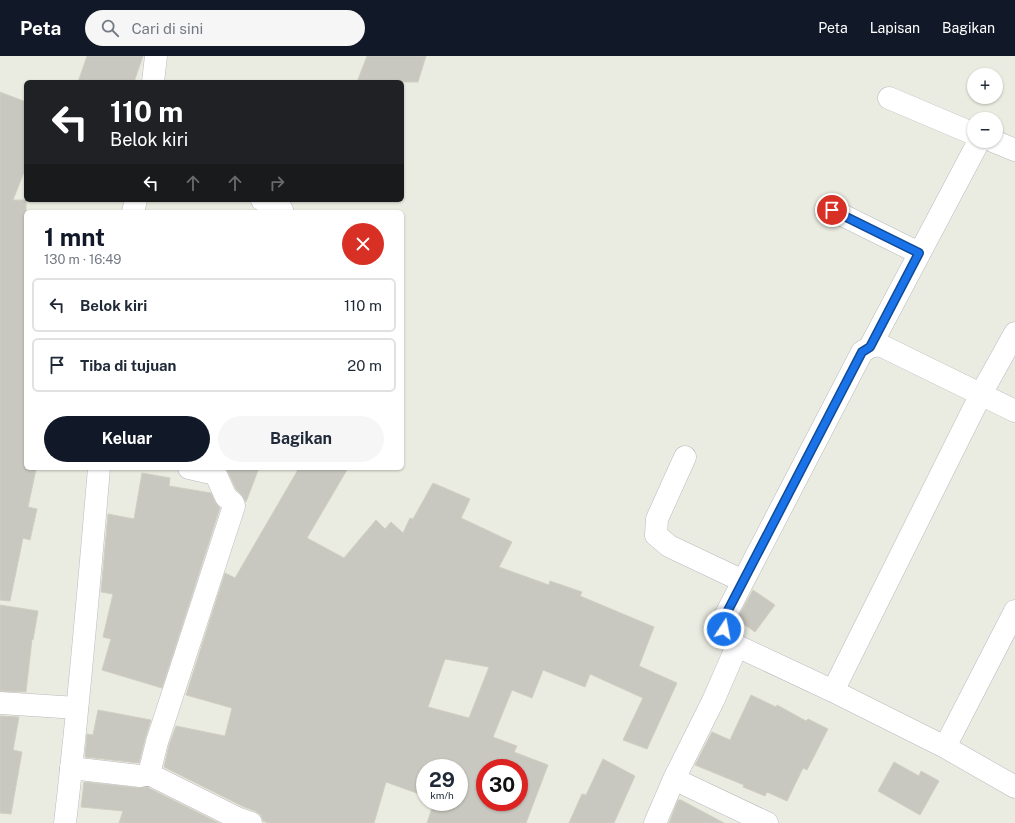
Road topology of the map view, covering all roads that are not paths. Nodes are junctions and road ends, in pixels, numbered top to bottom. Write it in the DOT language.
graph roads {
  1 [pos="156,56"];
  2 [pos="153,80"];
  3 [pos="889,98"];
  4 [pos="967,131"];
  5 [pos="1003,145"];
  6 [pos="974,148"];
  7 [pos="1015,150"];
  8 [pos="266,202"];
  9 [pos="282,210"];
  10 [pos="832,210"];
  11 [pos="919,253"];
  12 [pos="1015,334"];
  13 [pos="870,347"];
  14 [pos="981,394"];
  15 [pos="1015,411"];
  16 [pos="685,457"];
  17 [pos="99,470"];
  18 [pos="198,470"];
  19 [pos="217,472"];
  20 [pos="743,581"];
  21 [pos="1015,611"];
  22 [pos="737,646"];
  23 [pos="833,691"];
  24 [pos="0,703"];
  25 [pos="77,708"];
  26 [pos="945,747"];
  27 [pos="71,768"];
  28 [pos="149,774"];
  29 [pos="674,779"];
  30 [pos="1015,787"];
  31 [pos="64,823"];
  32 [pos="251,823"];
  33 [pos="655,823"];
  34 [pos="767,823"];
  1 -- 2 [label="street"];
  3 -- 4 [label="street"];
  5 -- 7 [label="street"];
  6 -- 11 [label="street"];
  8 -- 9 [label="street"];
  10 -- 11 [label="street"];
  11 -- 13 [label="street"];
  12 -- 14 [label="street"];
  13 -- 14 [label="street"];
  13 -- 20 [label="street"];
  14 -- 15 [label="street"];
  14 -- 23 [label="street"];
  16 -- 20 [label="street"];
  17 -- 25 [label="street"];
  18 -- 19 [label="street"];
  19 -- 28 [label="street"];
  20 -- 22 [label="street"];
  21 -- 26 [label="street"];
  22 -- 23 [label="street"];
  22 -- 29 [label="street"];
  23 -- 26 [label="street"];
  24 -- 25 [label="street"];
  25 -- 27 [label="street"];
  26 -- 30 [label="street"];
  27 -- 28 [label="street"];
  27 -- 31 [label="street"];
  28 -- 32 [label="street"];
  29 -- 33 [label="street"];
  29 -- 34 [label="street"];
}
